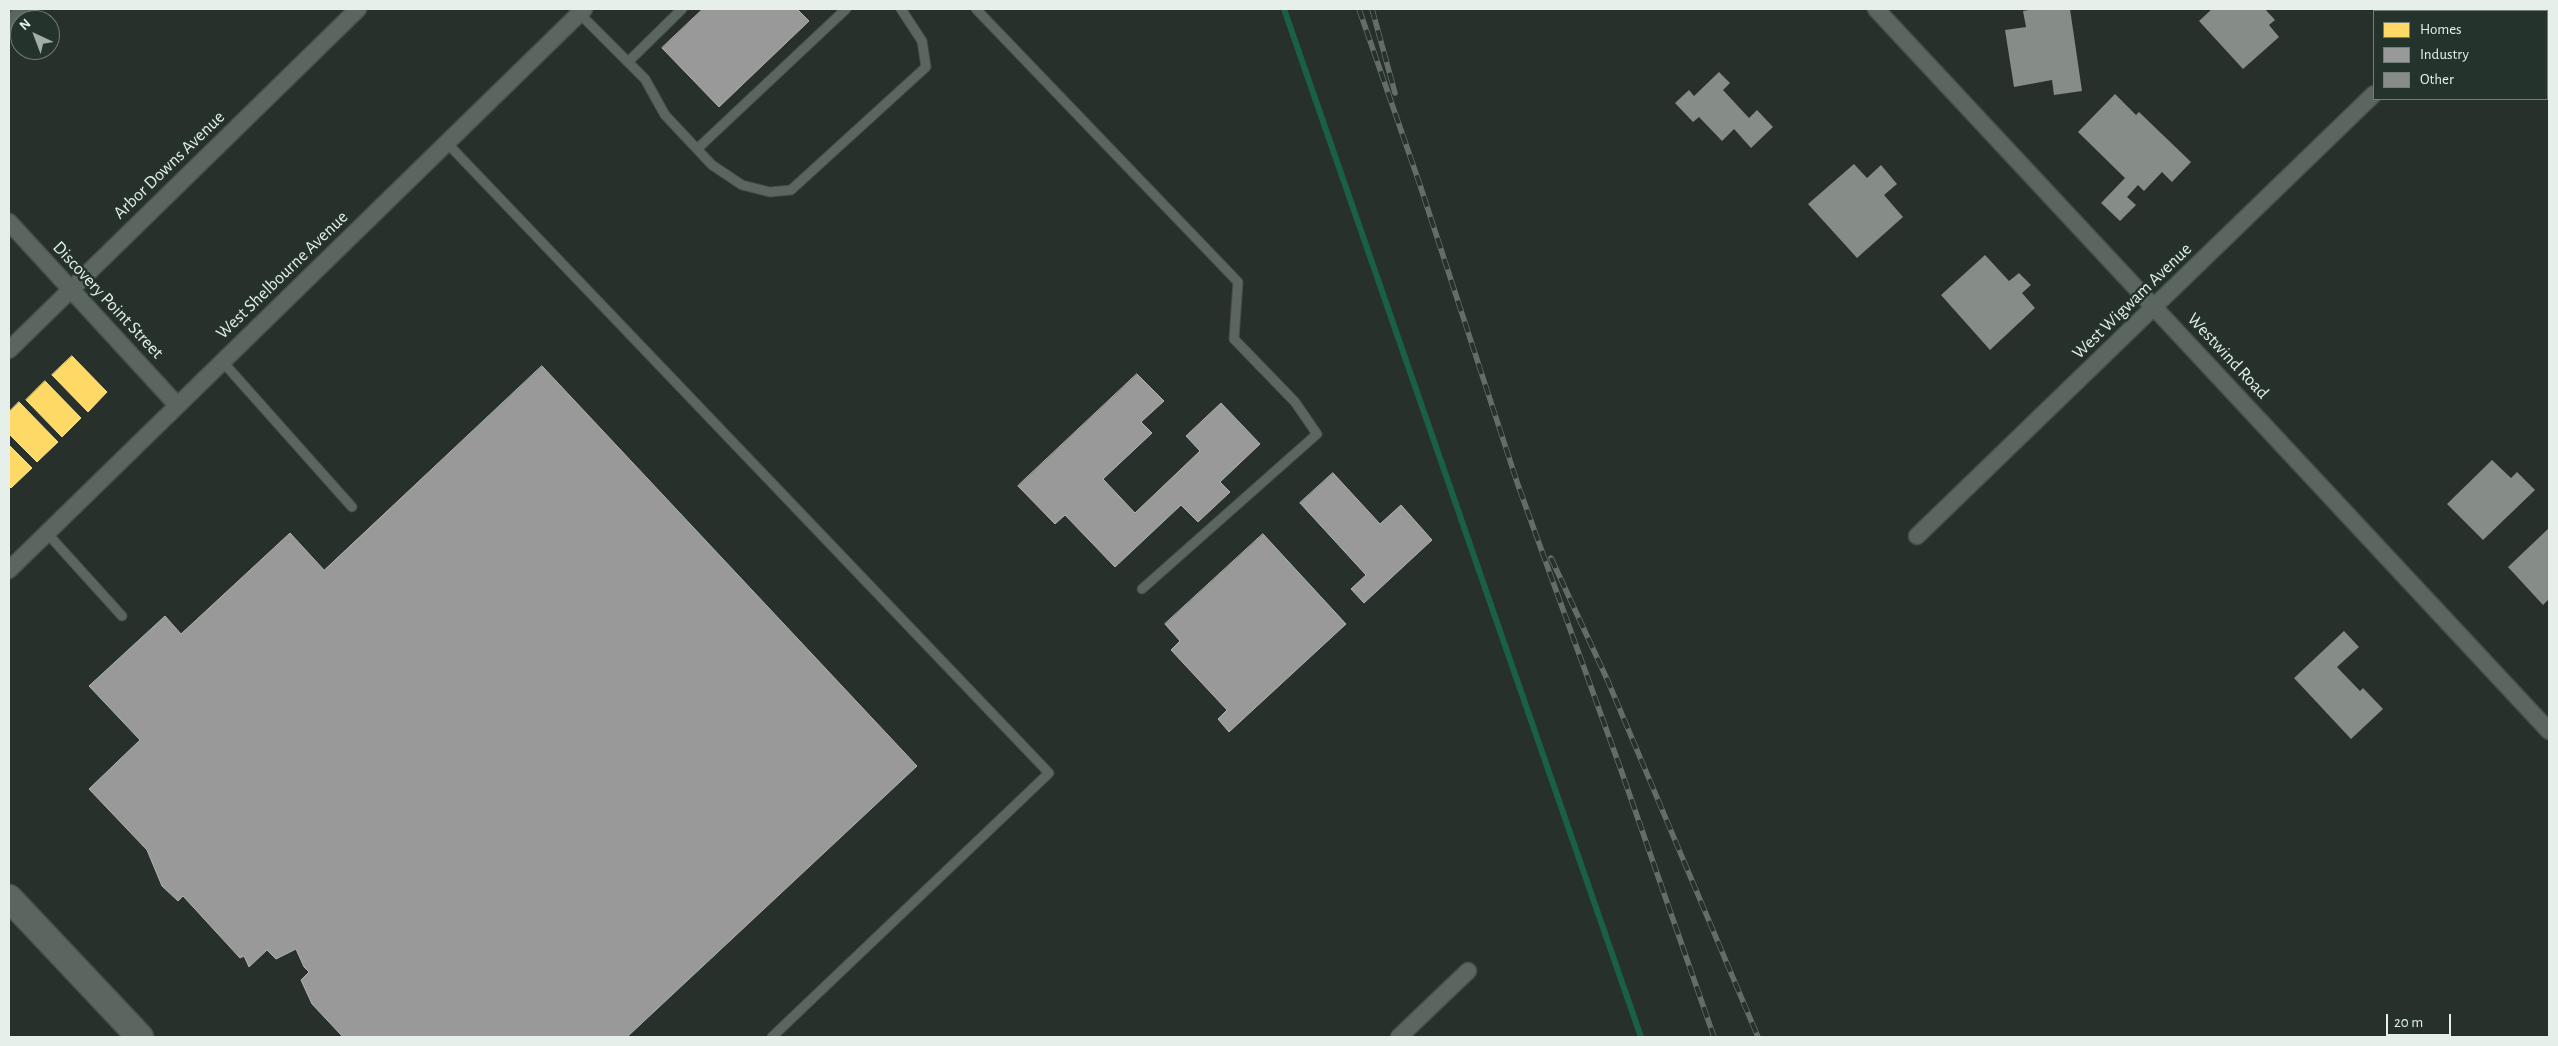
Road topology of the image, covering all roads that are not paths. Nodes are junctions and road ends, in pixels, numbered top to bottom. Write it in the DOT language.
graph roads {
  1 [pos="25,9"];
  2 [pos="358,9"];
  3 [pos="682,9"];
  4 [pos="846,9"];
  5 [pos="901,9"];
  6 [pos="976,9"];
  7 [pos="1876,9"];
  8 [pos="581,11"];
  9 [pos="9,24"];
  10 [pos="628,62"];
  11 [pos="2373,95"];
  12 [pos="446,142"];
  13 [pos="697,149"];
  14 [pos="9,222"];
  15 [pos="70,289"];
  16 [pos="2155,307"];
  17 [pos="9,350"];
  18 [pos="222,361"];
  19 [pos="177,405"];
  20 [pos="352,507"];
  21 [pos="46,532"];
  22 [pos="1917,536"];
  23 [pos="9,570"];
  24 [pos="1142,589"];
  25 [pos="122,616"];
  26 [pos="2549,731"];
  27 [pos="9,898"];
  28 [pos="1468,972"];
  29 [pos="140,1037"];
  30 [pos="772,1037"];
  31 [pos="1399,1037"];
  1 -- 9 [label="street"];
  2 -- 15 [label="street, Arbor Downs Avenue"];
  3 -- 10 [label="lane"];
  4 -- 13 [label="lane"];
  5 -- 13 [label="lane"];
  6 -- 24 [label="lane"];
  7 -- 16 [label="street, Westwind Road"];
  8 -- 10 [label="lane"];
  8 -- 12 [label="street, West Shelbourne Avenue"];
  10 -- 13 [label="lane"];
  11 -- 16 [label="street, West Wigwam Avenue"];
  12 -- 18 [label="street, West Shelbourne Avenue"];
  12 -- 30 [label="lane"];
  14 -- 15 [label="street, Discovery Point Street"];
  15 -- 17 [label="street, Arbor Downs Avenue"];
  15 -- 19 [label="street, Discovery Point Street"];
  16 -- 22 [label="street, West Wigwam Avenue"];
  16 -- 26 [label="street, Westwind Road"];
  18 -- 19 [label="street, West Shelbourne Avenue"];
  18 -- 20 [label="lane"];
  19 -- 21 [label="street, West Shelbourne Avenue"];
  21 -- 23 [label="street, West Shelbourne Avenue"];
  21 -- 25 [label="lane"];
  27 -- 29 [label="main road"];
  28 -- 31 [label="street"];
}
